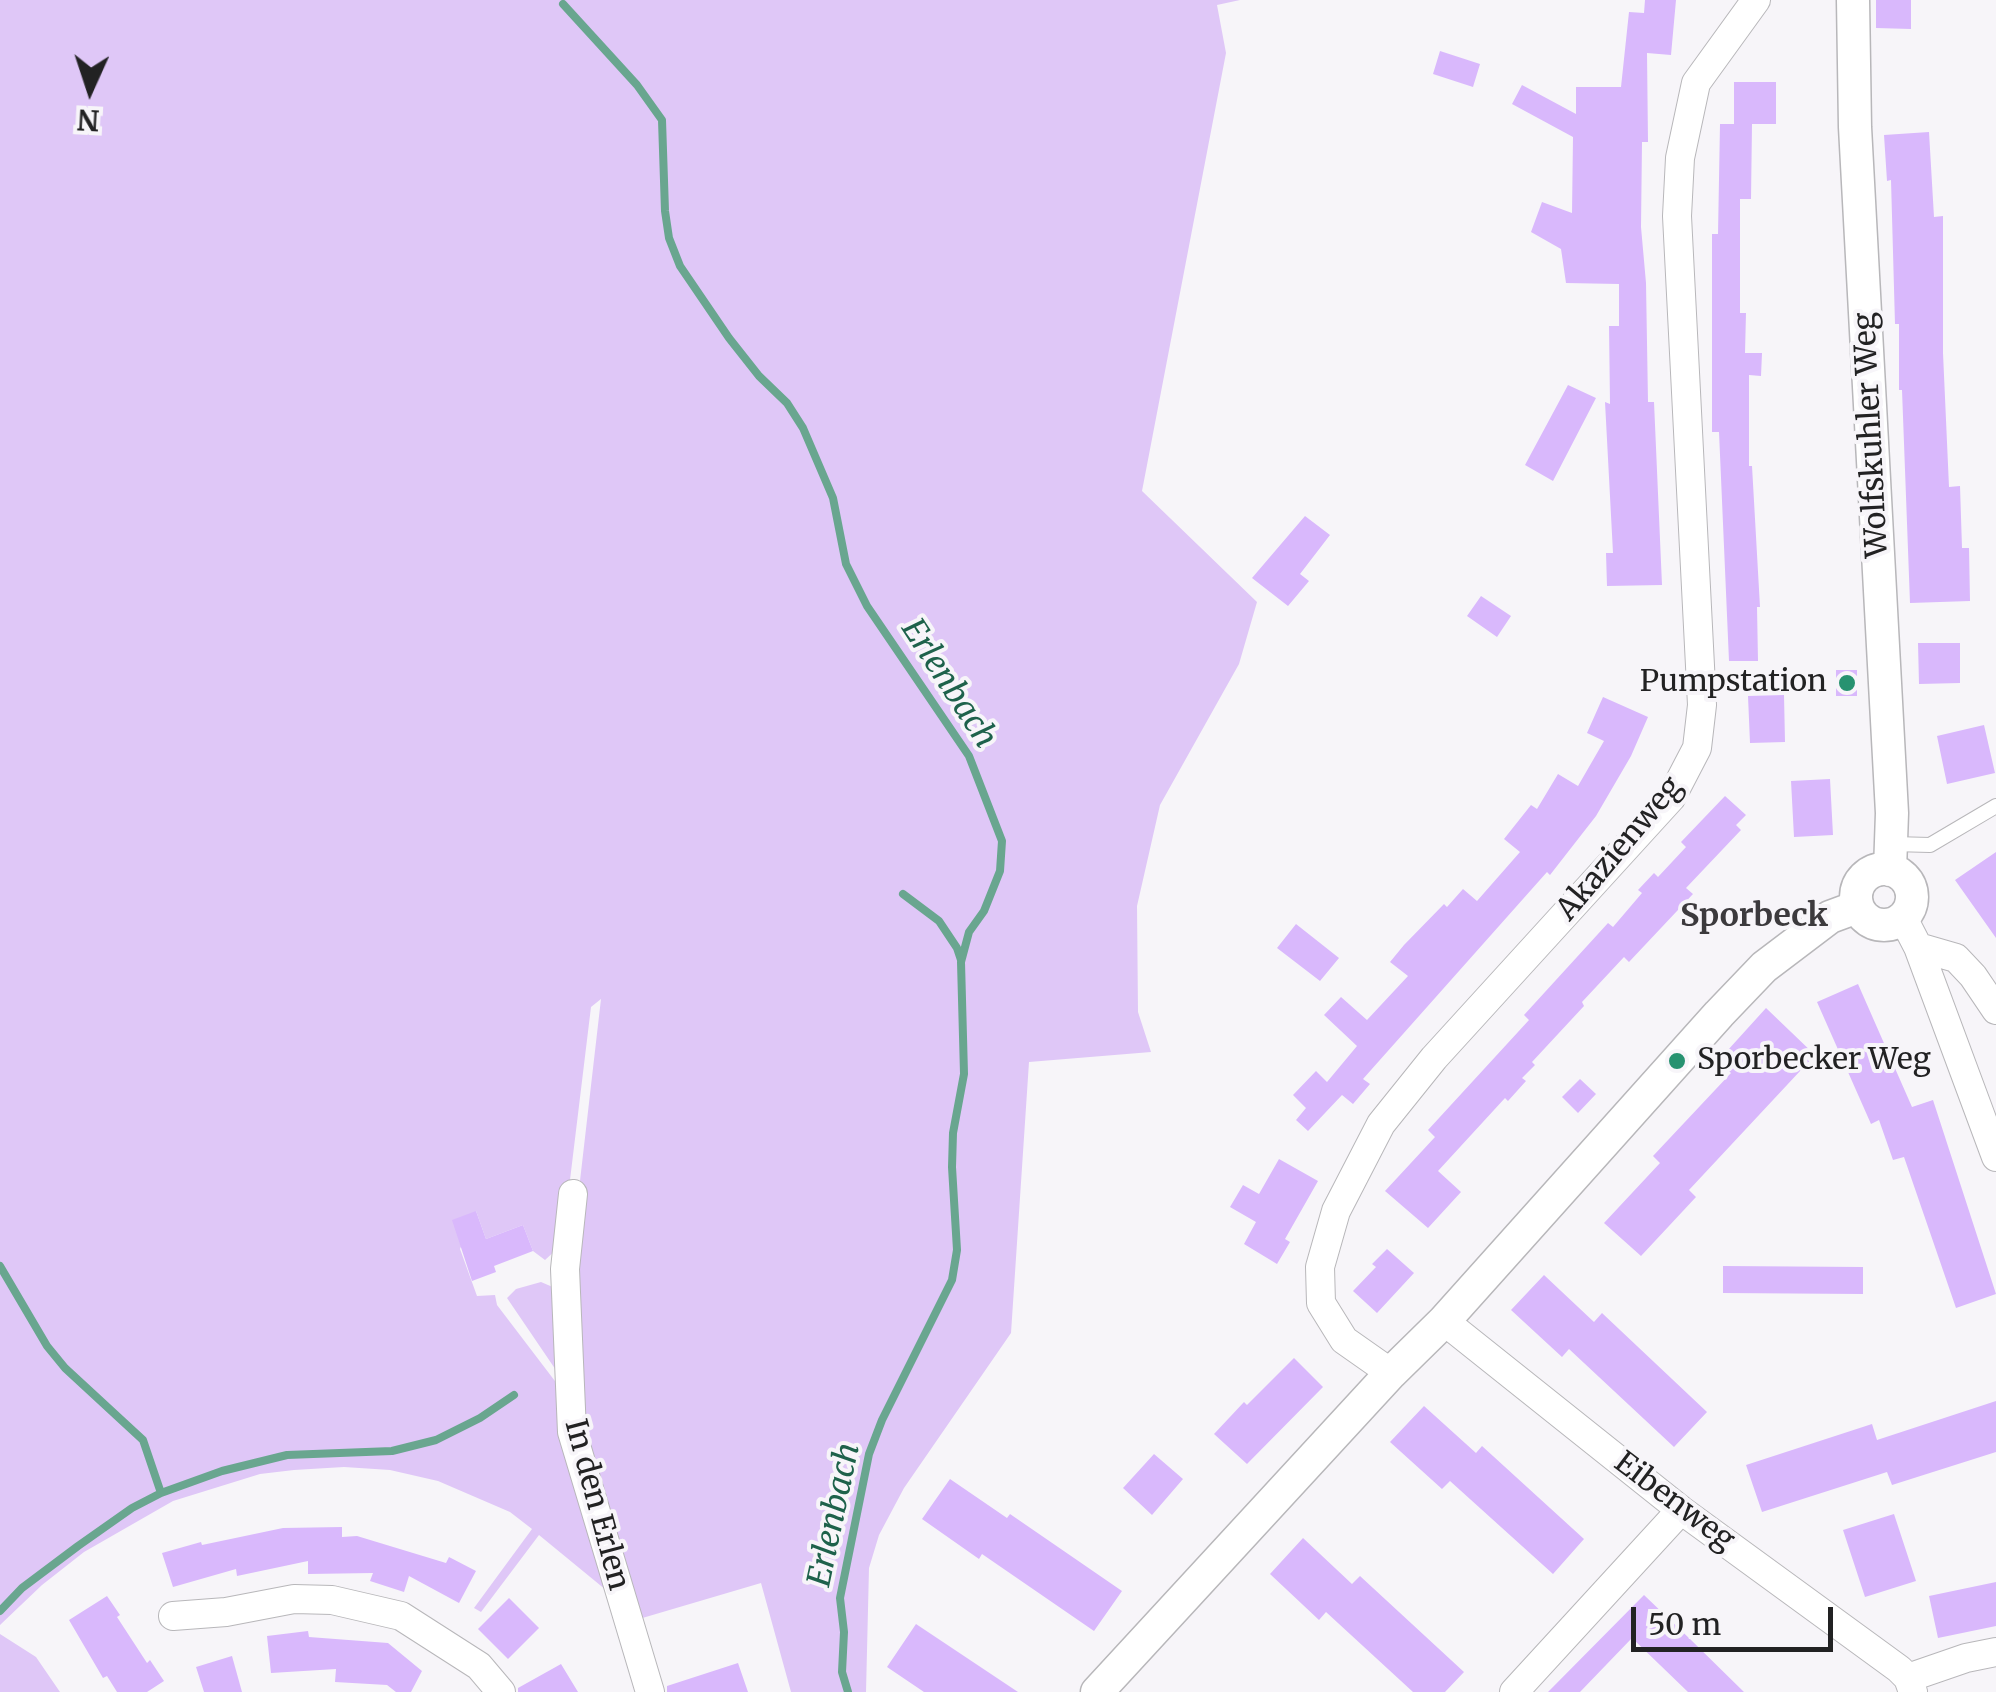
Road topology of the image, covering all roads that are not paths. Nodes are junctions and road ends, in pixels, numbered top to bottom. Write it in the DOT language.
graph roads {
  1 [pos="1756,0"];
  2 [pos="1853,0"];
  3 [pos="1996,806"];
  4 [pos="1891,857"];
  5 [pos="1857,907"];
  6 [pos="1903,918"];
  7 [pos="1918,948"];
  8 [pos="1996,1010"];
  9 [pos="1996,1157"];
  10 [pos="573,1194"];
  11 [pos="1444,1321"];
  12 [pos="1391,1373"];
  13 [pos="1681,1510"];
  14 [pos="173,1616"];
  15 [pos="1996,1652"];
  16 [pos="1910,1685"];
  17 [pos="501,1692"];
  18 [pos="650,1692"];
  19 [pos="1098,1692"];
  20 [pos="1514,1692"];
  1 -- 12 [label="street, Akazienweg"];
  2 -- 4 [label="street, Wolfskuhler Weg"];
  3 -- 4 [label="lane"];
  4 -- 5 [label="street"];
  4 -- 6 [label="street, Wolfskuhler Weg"];
  5 -- 6 [label="street"];
  5 -- 11 [label="street"];
  6 -- 7 [label="street, Wolfskuhler Weg"];
  7 -- 8 [label="street"];
  7 -- 9 [label="street, Wolfskuhler Weg"];
  10 -- 18 [label="street, In den Erlen"];
  11 -- 12 [label="street"];
  11 -- 13 [label="street, Eibenweg"];
  12 -- 19 [label="street"];
  13 -- 16 [label="street, Eibenweg"];
  13 -- 20 [label="street"];
  14 -- 17 [label="street"];
  15 -- 16 [label="street"];
}
